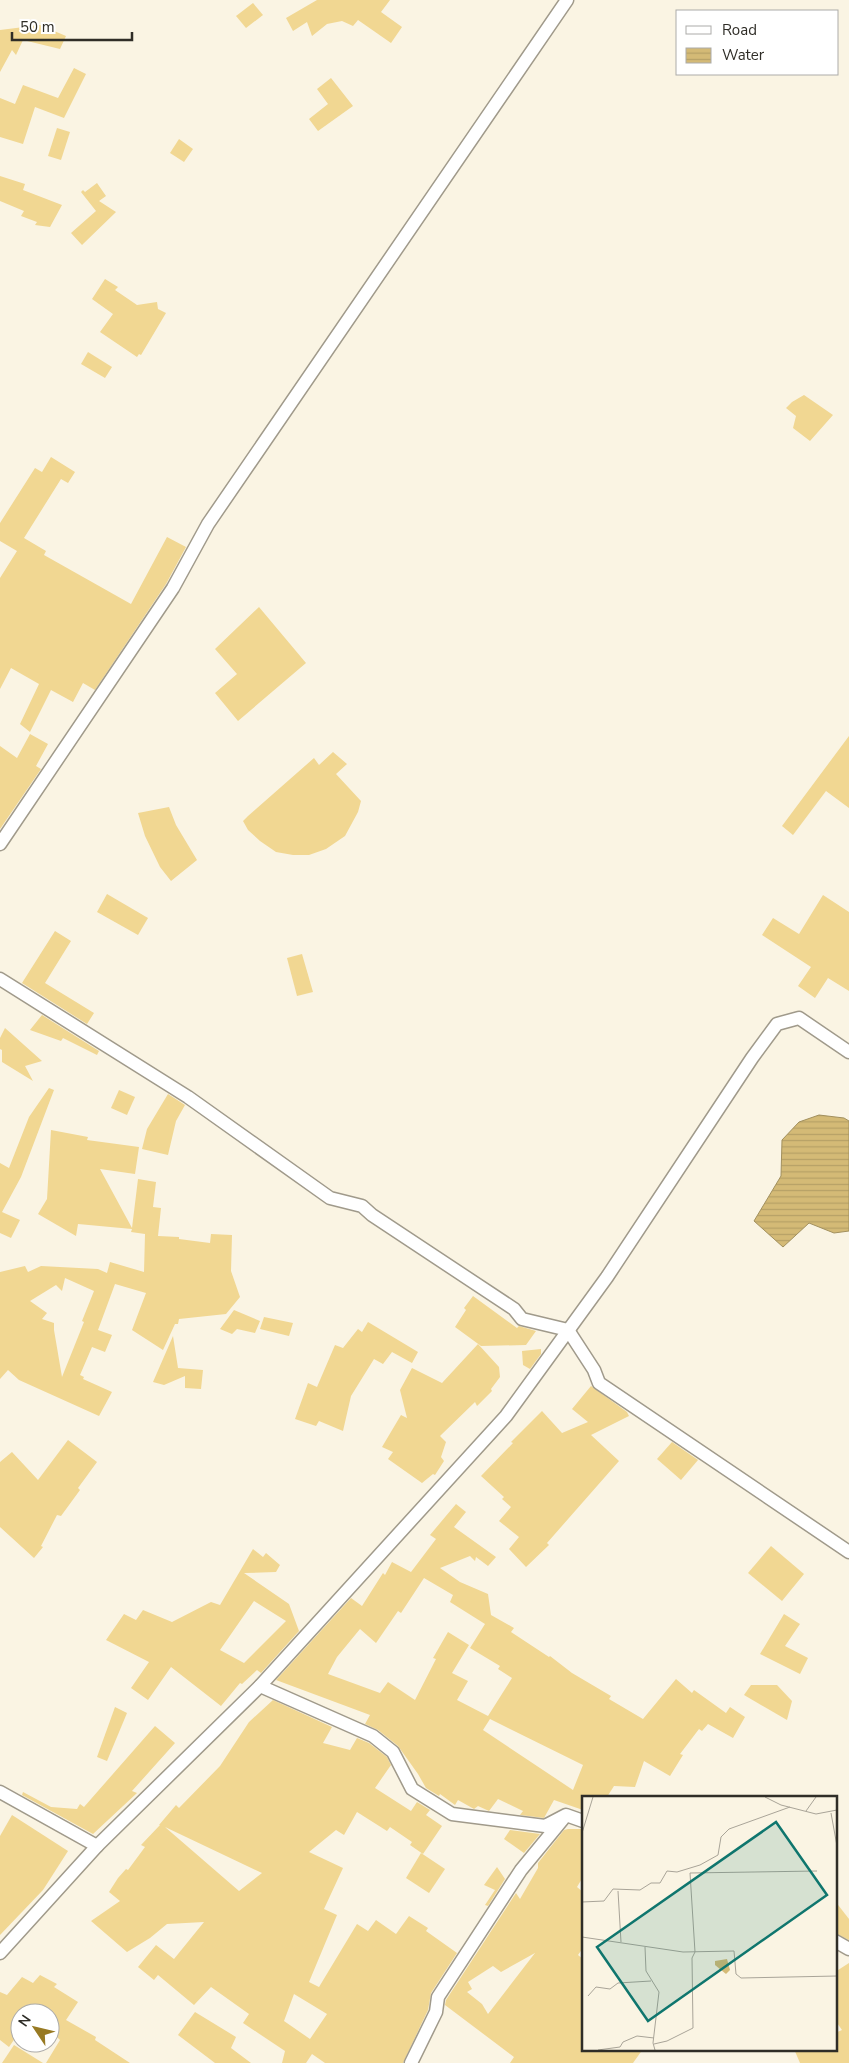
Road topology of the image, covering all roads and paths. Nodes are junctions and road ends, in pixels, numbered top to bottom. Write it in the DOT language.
graph roads {
  1 [pos="568,0"];
  2 [pos="0,844"];
  3 [pos="0,979"];
  4 [pos="849,1052"];
  5 [pos="568,1330"];
  6 [pos="849,1552"];
  7 [pos="260,1686"];
  8 [pos="0,1792"];
  9 [pos="566,1815"];
  10 [pos="582,1821"];
  11 [pos="97,1846"];
  12 [pos="836,1942"];
  13 [pos="849,1949"];
  14 [pos="0,1953"];
  15 [pos="411,2063"];
  1 -- 2 [label="street"];
  3 -- 5 [label="street"];
  4 -- 5 [label="street"];
  5 -- 6 [label="street"];
  5 -- 7 [label="street"];
  7 -- 9 [label="street"];
  7 -- 11 [label="street"];
  8 -- 11 [label="street"];
  9 -- 10 [label="street"];
  9 -- 15 [label="street"];
  11 -- 14 [label="street"];
  12 -- 13 [label="street"];
}
